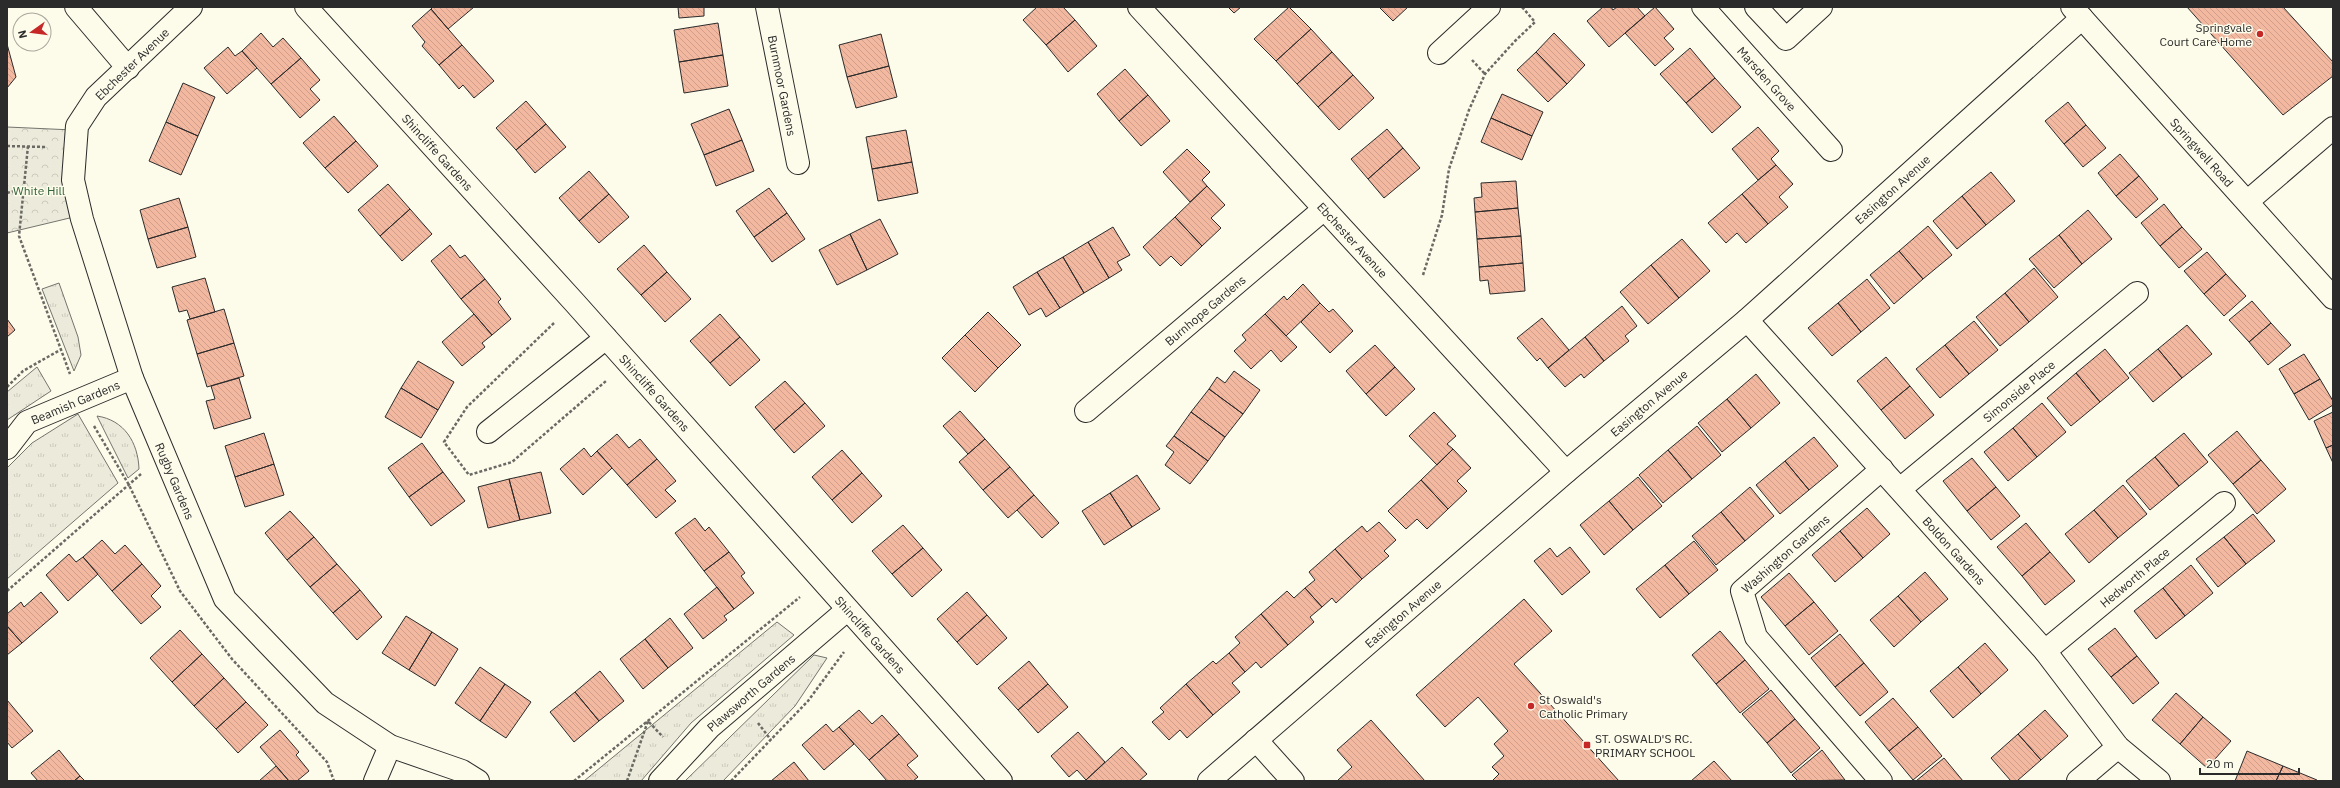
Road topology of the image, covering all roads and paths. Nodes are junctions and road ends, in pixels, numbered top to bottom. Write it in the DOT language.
graph roads {
  1 [pos="76,7"];
  2 [pos="191,7"];
  3 [pos="306,7"];
  4 [pos="767,7"];
  5 [pos="1140,7"];
  6 [pos="1489,7"];
  7 [pos="1522,7"];
  8 [pos="1703,7"];
  9 [pos="1756,7"];
  10 [pos="1821,7"];
  11 [pos="2077,13"];
  12 [pos="1439,53"];
  13 [pos="128,68"];
  14 [pos="2333,128"];
  15 [pos="7,146"];
  16 [pos="74,148"];
  17 [pos="1831,150"];
  18 [pos="798,163"];
  19 [pos="24,188"];
  20 [pos="7,193"];
  21 [pos="2248,202"];
  22 [pos="1324,209"];
  23 [pos="2138,293"];
  24 [pos="1404,296"];
  25 [pos="2333,298"];
  26 [pos="1747,320"];
  27 [pos="606,338"];
  28 [pos="60,349"];
  29 [pos="132,378"];
  30 [pos="7,387"];
  31 [pos="1086,411"];
  32 [pos="488,432"];
  33 [pos="7,448"];
  34 [pos="164,454"];
  35 [pos="1882,469"];
  36 [pos="1566,472"];
  37 [pos="1900,489"];
  38 [pos="2224,503"];
  39 [pos="821,581"];
  40 [pos="7,592"];
  41 [pos="847,610"];
  42 [pos="863,627"];
  43 [pos="2045,651"];
  44 [pos="648,721"];
  45 [pos="1256,740"];
  46 [pos="390,746"];
  47 [pos="2118,748"];
  48 [pos="681,757"];
  49 [pos="375,781"];
  50 [pos="478,781"];
  51 [pos="574,781"];
  52 [pos="627,781"];
  53 [pos="660,781"];
  54 [pos="731,781"];
  55 [pos="1000,781"];
  56 [pos="1209,781"];
  57 [pos="1293,781"];
  58 [pos="1881,781"];
  59 [pos="2078,781"];
  60 [pos="2159,781"];
  1 -- 13 [label="street"];
  2 -- 13 [label="street, Ebchester Avenue"];
  3 -- 27 [label="street, Shincliffe Gardens"];
  4 -- 18 [label="street, Burnmoor Gardens"];
  5 -- 22 [label="street, Ebchester Avenue"];
  6 -- 12 [label="street"];
  7 -- 24 [label="path"];
  8 -- 17 [label="street, Marsden Grove"];
  9 -- 10 [label="street"];
  11 -- 21 [label="street, Springwell Road"];
  11 -- 26 [label="street, Easington Avenue"];
  13 -- 16 [label="street, Ebchester Avenue"];
  14 -- 21 [label="street"];
  15 -- 16 [label="path"];
  16 -- 29 [label="street, Rugby Gardens"];
  19 -- 20 [label="path"];
  21 -- 25 [label="street, Springwell Road"];
  22 -- 24 [label="street, Ebchester Avenue"];
  22 -- 31 [label="street, Burnhope Gardens"];
  23 -- 37 [label="street, Simonside Place"];
  24 -- 36 [label="street, Ebchester Avenue"];
  26 -- 35 [label="street, Boldon Gardens"];
  26 -- 36 [label="street, Easington Avenue"];
  27 -- 32 [label="street"];
  27 -- 39 [label="street, Shincliffe Gardens"];
  28 -- 30 [label="path"];
  29 -- 33 [label="street, Beamish Gardens"];
  29 -- 34 [label="street, Rugby Gardens"];
  34 -- 40 [label="path"];
  34 -- 46 [label="street, Rugby Gardens"];
  35 -- 37 [label="street, Boldon Gardens"];
  35 -- 58 [label="street, Washington Gardens"];
  36 -- 45 [label="street, Easington Avenue"];
  37 -- 43 [label="street, Boldon Gardens"];
  38 -- 43 [label="street, Hedworth Place"];
  39 -- 41 [label="street, Shincliffe Gardens"];
  39 -- 44 [label="path"];
  41 -- 42 [label="street, Shincliffe Gardens"];
  41 -- 48 [label="street, Plawsworth Gardens"];
  42 -- 54 [label="path"];
  42 -- 55 [label="street, Shincliffe Gardens"];
  43 -- 47 [label="street, Boldon Gardens"];
  44 -- 48 [label="path"];
  44 -- 51 [label="path"];
  44 -- 52 [label="path"];
  45 -- 56 [label="street, Easington Avenue"];
  45 -- 57 [label="street"];
  46 -- 49 [label="street"];
  46 -- 50 [label="street, Rugby Gardens"];
  47 -- 59 [label="street"];
  47 -- 60 [label="street, Boldon Gardens"];
  48 -- 53 [label="street, Plawsworth Gardens"];
}
